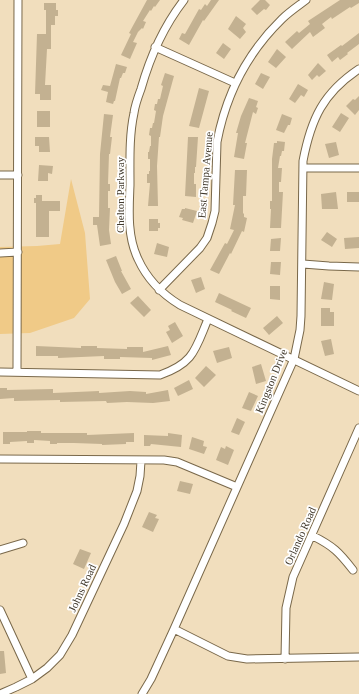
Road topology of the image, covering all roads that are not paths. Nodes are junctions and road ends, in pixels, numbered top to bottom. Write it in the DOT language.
graph roads {
  1 [pos="18,0"];
  2 [pos="184,0"];
  3 [pos="306,0"];
  4 [pos="156,47"];
  5 [pos="359,69"];
  6 [pos="235,83"];
  7 [pos="303,168"];
  8 [pos="359,168"];
  9 [pos="18,175"];
  10 [pos="0,176"];
  11 [pos="18,252"];
  12 [pos="0,253"];
  13 [pos="303,264"];
  14 [pos="359,267"];
  15 [pos="159,290"];
  16 [pos="208,320"];
  17 [pos="294,359"];
  18 [pos="0,372"];
  19 [pos="17,372"];
  20 [pos="359,391"];
  21 [pos="359,428"];
  22 [pos="0,459"];
  23 [pos="141,461"];
  24 [pos="237,487"];
  25 [pos="312,536"];
  26 [pos="23,543"];
  27 [pos="0,550"];
  28 [pos="353,570"];
  29 [pos="0,610"];
  30 [pos="174,630"];
  31 [pos="359,657"];
  32 [pos="285,659"];
  33 [pos="32,679"];
  34 [pos="0,694"];
  35 [pos="142,694"];
  1 -- 9 [label="street"];
  2 -- 4 [label="street, Chelton Parkway"];
  3 -- 6 [label="street, East Tampa Avenue"];
  4 -- 6 [label="street"];
  4 -- 15 [label="street, Chelton Parkway"];
  5 -- 7 [label="street, Kingston Drive"];
  6 -- 15 [label="street, East Tampa Avenue"];
  7 -- 8 [label="street"];
  7 -- 13 [label="street, Kingston Drive"];
  9 -- 10 [label="street"];
  9 -- 11 [label="street"];
  11 -- 12 [label="street"];
  11 -- 19 [label="street"];
  13 -- 14 [label="street"];
  13 -- 17 [label="street, Kingston Drive"];
  15 -- 16 [label="street, Chelton Parkway"];
  16 -- 17 [label="street, Chelton Parkway"];
  16 -- 19 [label="street"];
  17 -- 20 [label="street, Chelton Parkway"];
  17 -- 24 [label="street, Kingston Drive"];
  18 -- 19 [label="street"];
  21 -- 25 [label="street, Orlando Road"];
  22 -- 23 [label="street"];
  23 -- 24 [label="street"];
  23 -- 33 [label="street, Johns Road"];
  24 -- 30 [label="street, Kingston Drive"];
  25 -- 28 [label="street"];
  25 -- 32 [label="street, Orlando Road"];
  26 -- 27 [label="street"];
  29 -- 33 [label="street"];
  30 -- 32 [label="street"];
  30 -- 35 [label="street, Kingston Drive"];
  31 -- 32 [label="street"];
  33 -- 34 [label="street, Johns Road"];
}
